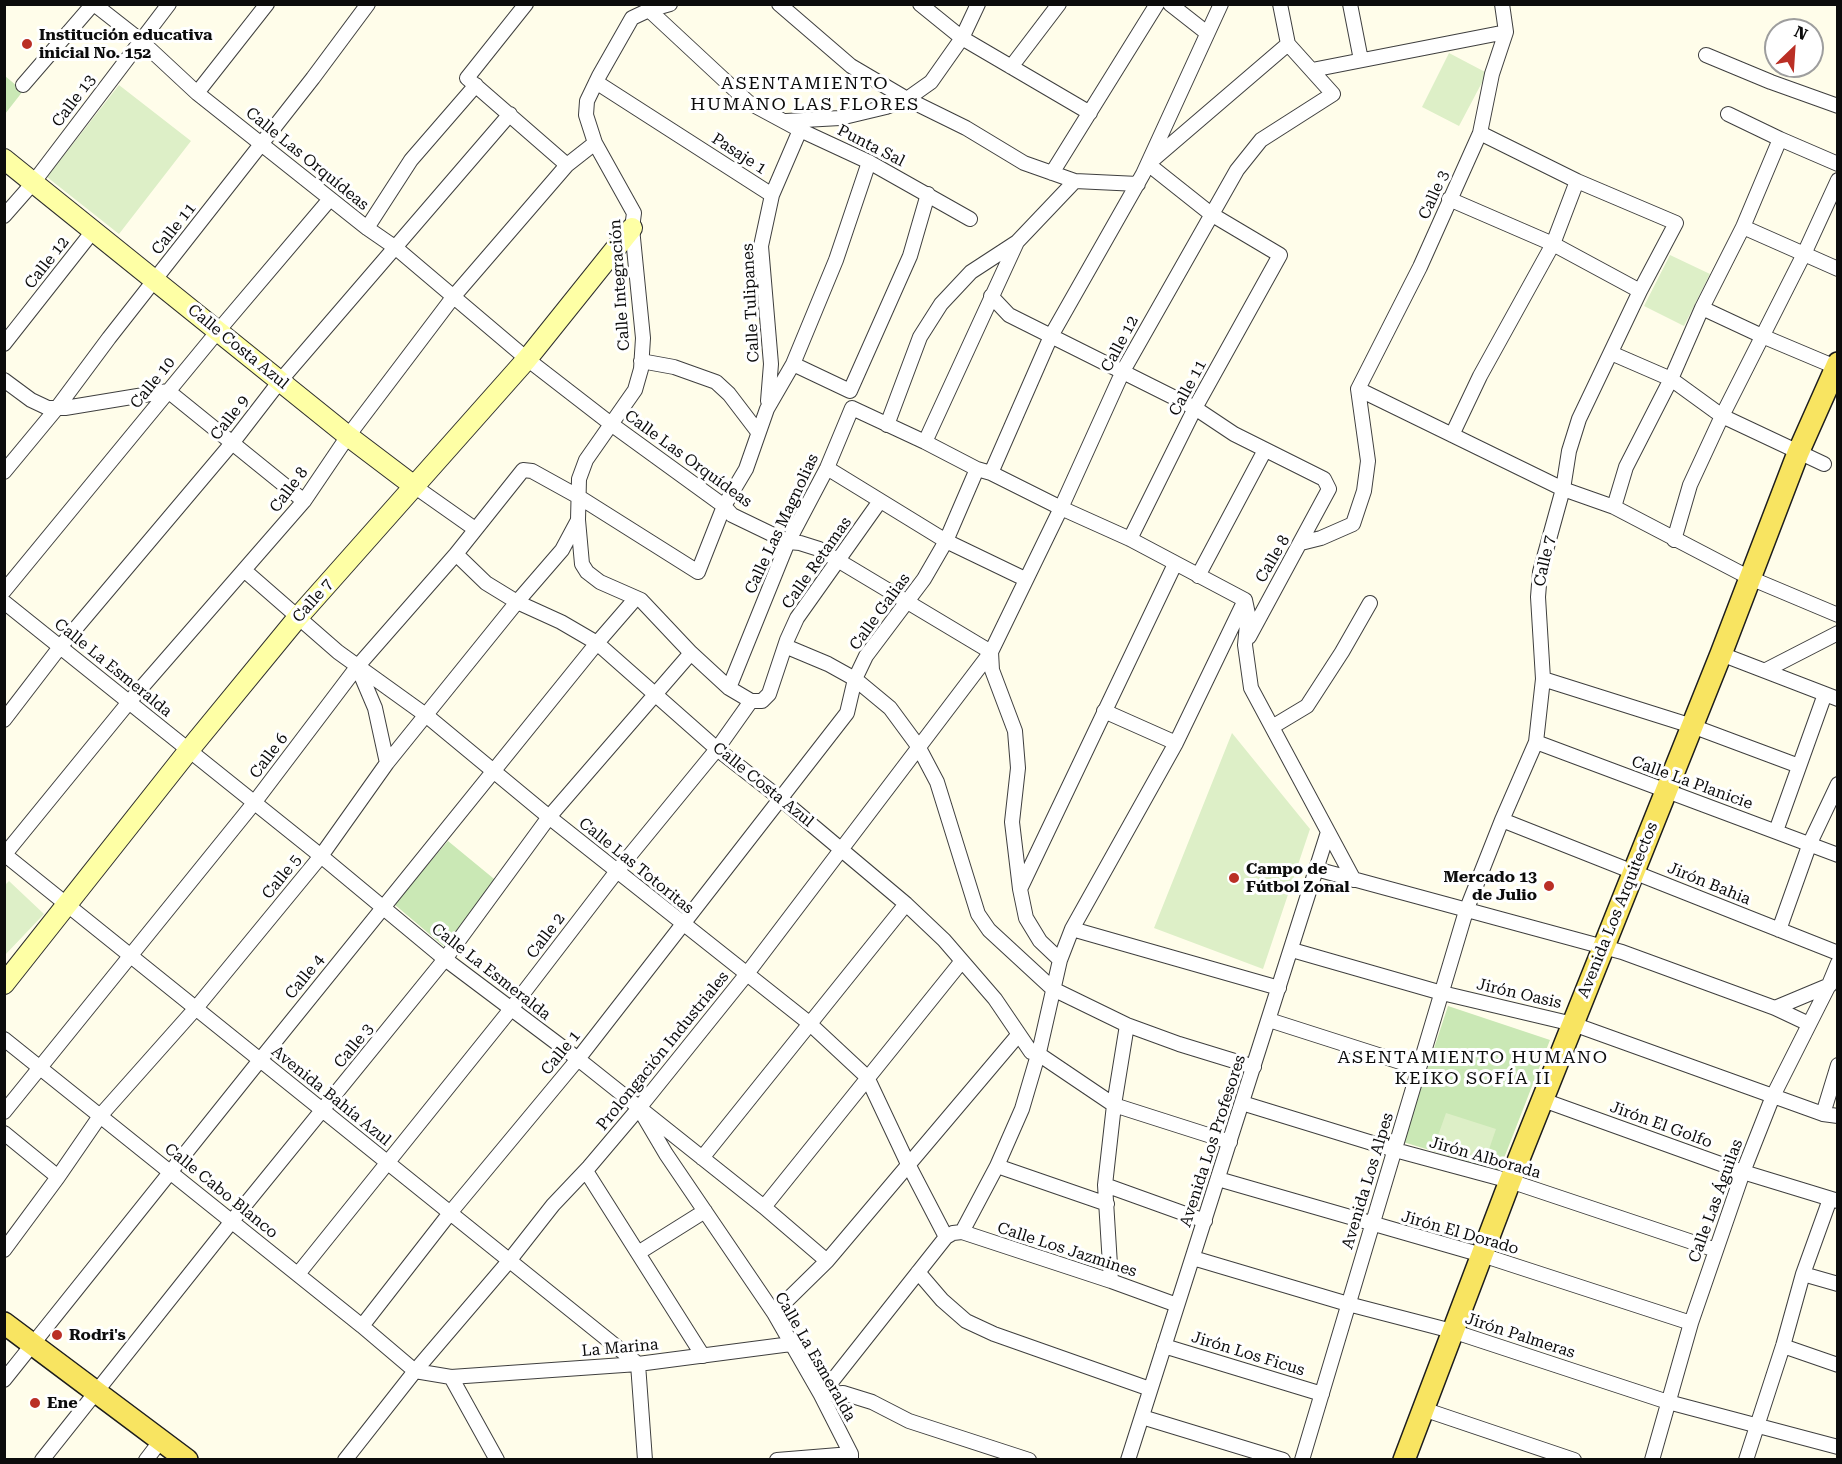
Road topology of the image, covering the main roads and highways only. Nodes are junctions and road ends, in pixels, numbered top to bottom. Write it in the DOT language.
graph roads {
  1 [pos="1837,366"];
  2 [pos="4,1323"];
  3 [pos="187,1460"];
  4 [pos="1404,1460"];
  1 -- 4 [label="main road, Avenida Los Arquitectos"];
  2 -- 3 [label="main road"];
}
